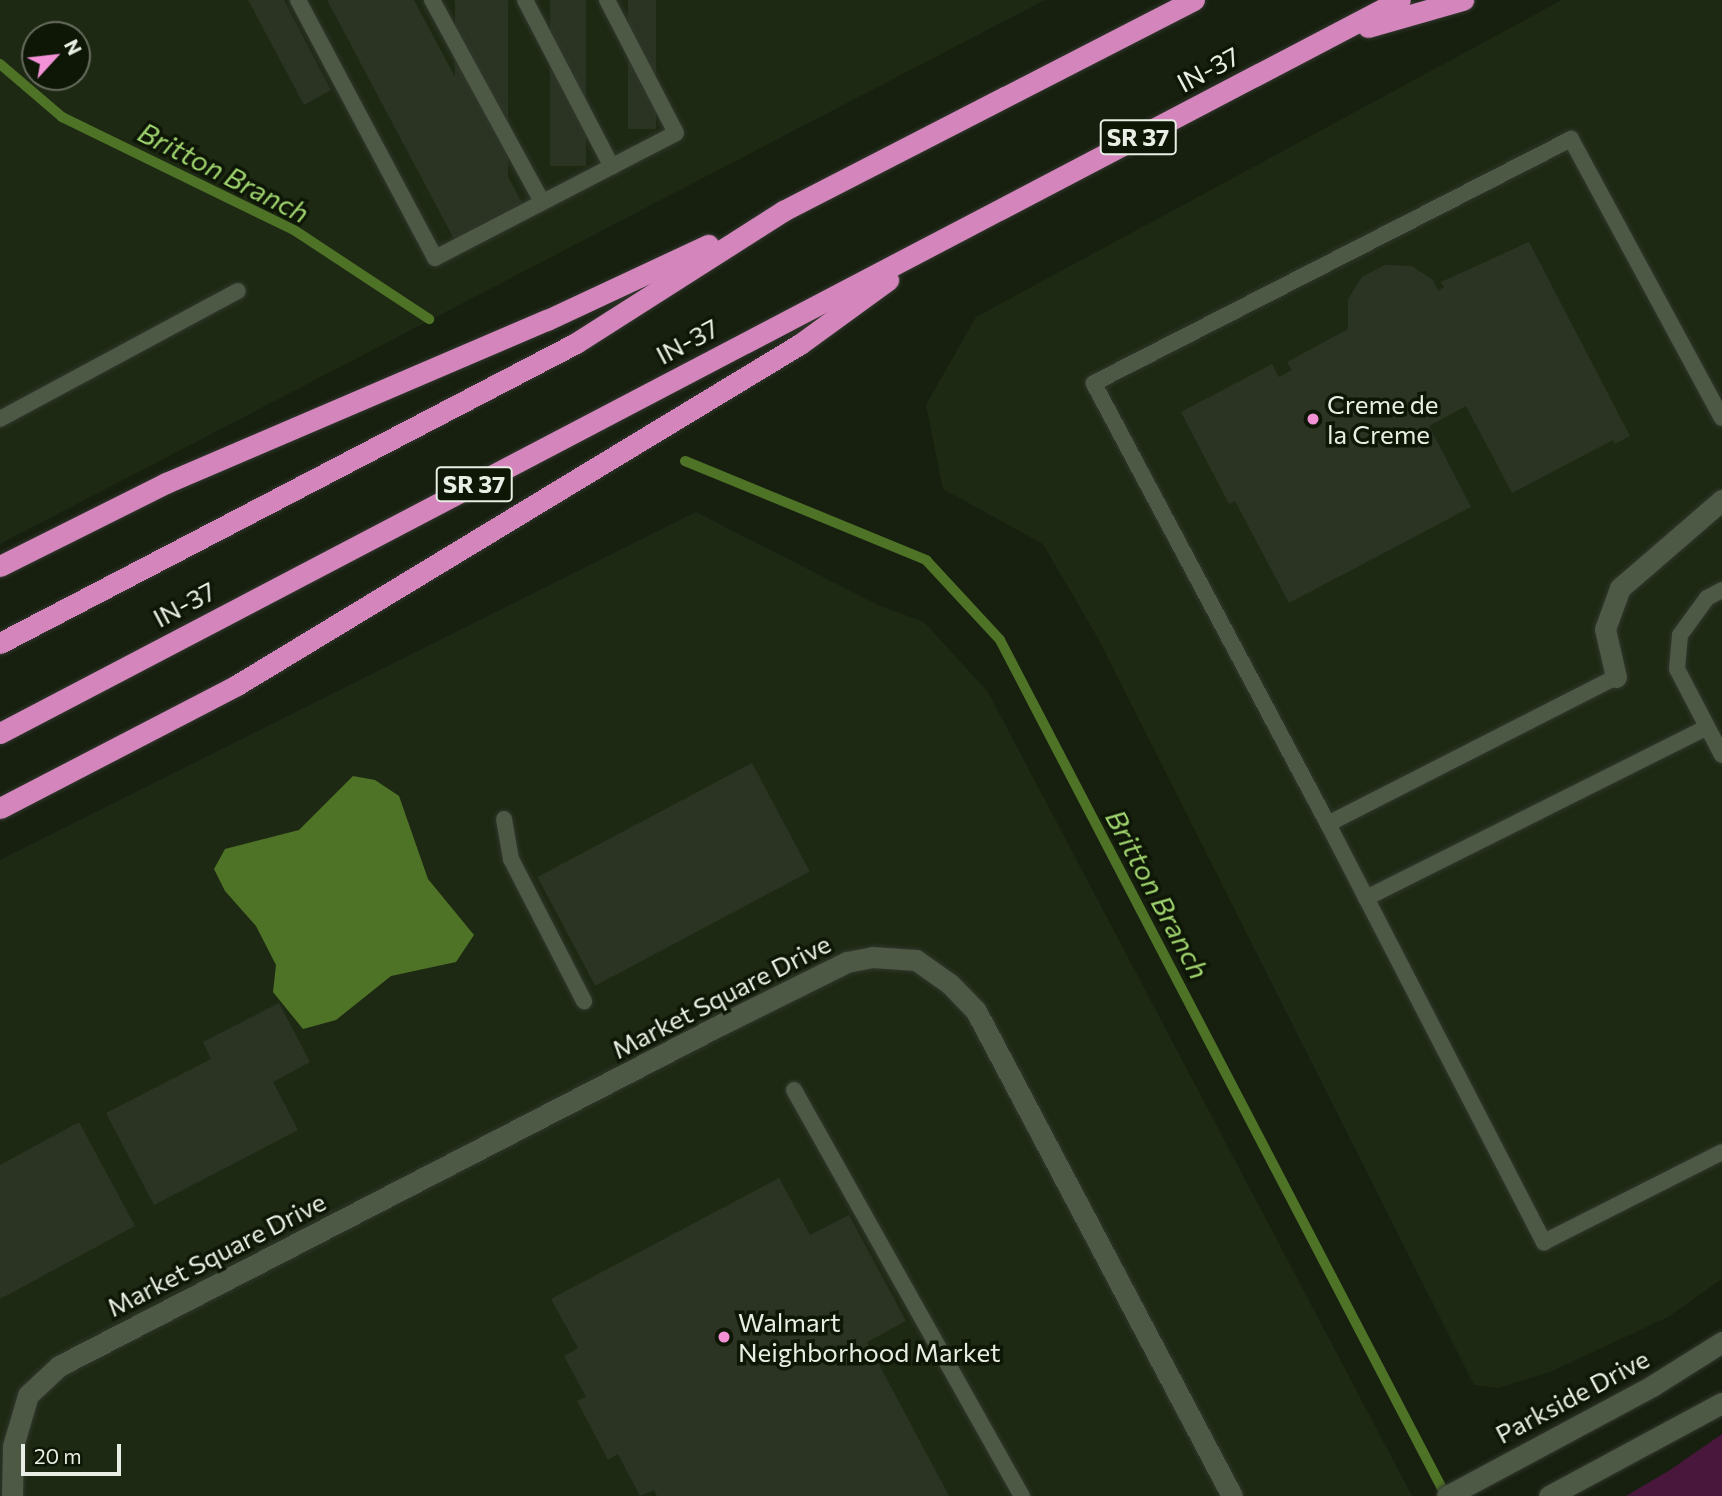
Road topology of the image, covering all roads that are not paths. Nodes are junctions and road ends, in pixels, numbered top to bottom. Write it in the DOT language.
graph roads {
  1 [pos="298,0"];
  2 [pos="432,0"];
  3 [pos="525,0"];
  4 [pos="607,0"];
  5 [pos="1167,0"];
  6 [pos="1195,0"];
  7 [pos="1399,0"];
  8 [pos="1463,0"];
  9 [pos="1328,37"];
  10 [pos="1022,85"];
  11 [pos="612,166"];
  12 [pos="542,202"];
  13 [pos="783,211"];
  14 [pos="948,237"];
  15 [pos="239,291"];
  16 [pos="1722,418"];
  17 [pos="0,419"];
  18 [pos="1722,500"];
  19 [pos="0,566"];
  20 [pos="1722,590"];
  21 [pos="0,643"];
  22 [pos="1616,677"];
  23 [pos="1707,727"];
  24 [pos="0,733"];
  25 [pos="1722,755"];
  26 [pos="0,808"];
  27 [pos="504,819"];
  28 [pos="1328,824"];
  29 [pos="1366,898"];
  30 [pos="584,1001"];
  31 [pos="794,1090"];
  32 [pos="1722,1152"];
  33 [pos="1722,1342"];
  34 [pos="1722,1403"];
  35 [pos="12,1496"];
  36 [pos="1022,1496"];
  37 [pos="1232,1496"];
  38 [pos="1447,1496"];
  39 [pos="1549,1496"];
  1 -- 12 [label="lane"];
  2 -- 12 [label="lane"];
  3 -- 11 [label="lane"];
  4 -- 11 [label="lane"];
  5 -- 10 [label="highway"];
  6 -- 10 [label="highway, IN-37"];
  7 -- 9 [label="highway, IN-37 / SR 37"];
  8 -- 9 [label="highway"];
  9 -- 14 [label="highway, IN-37 / SR 37"];
  10 -- 13 [label="highway, IN-37"];
  11 -- 12 [label="lane"];
  13 -- 19 [label="highway"];
  13 -- 21 [label="highway, IN-37"];
  14 -- 24 [label="highway, IN-37 / SR 37"];
  14 -- 26 [label="highway"];
  15 -- 17 [label="lane"];
  16 -- 28 [label="lane"];
  18 -- 22 [label="street"];
  20 -- 23 [label="lane"];
  22 -- 28 [label="lane"];
  23 -- 25 [label="lane"];
  23 -- 29 [label="lane"];
  27 -- 30 [label="lane"];
  28 -- 29 [label="lane"];
  29 -- 32 [label="lane"];
  31 -- 36 [label="lane"];
  33 -- 38 [label="street, Parkside Drive"];
  34 -- 39 [label="street"];
  35 -- 37 [label="street, Market Square Drive"];
}
